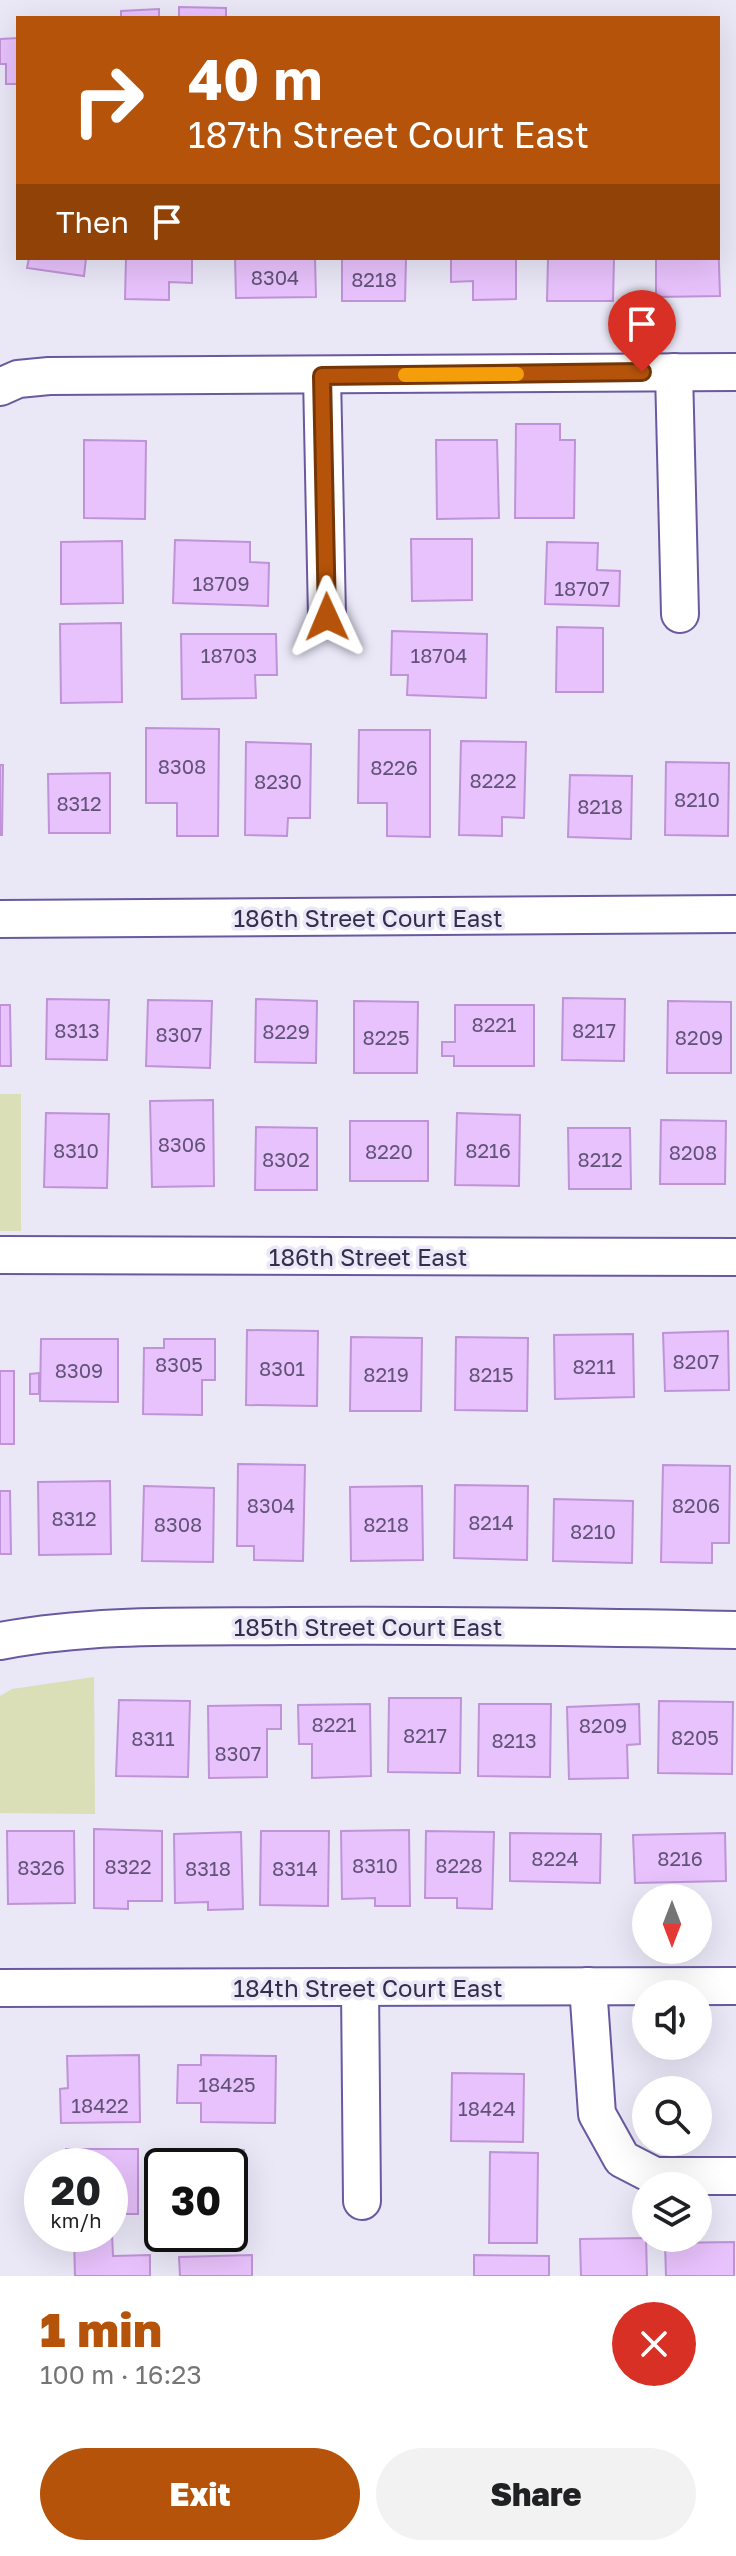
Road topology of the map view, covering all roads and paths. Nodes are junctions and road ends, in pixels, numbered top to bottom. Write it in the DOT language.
graph roads {
  1 [pos="674,372"];
  2 [pos="736,372"];
  3 [pos="322,376"];
  4 [pos="0,387"];
  5 [pos="680,614"];
  6 [pos="327,617"];
  7 [pos="736,914"];
  8 [pos="0,919"];
  9 [pos="0,1255"];
  10 [pos="736,1257"];
  11 [pos="736,1630"];
  12 [pos="0,1641"];
  13 [pos="588,1986"];
  14 [pos="736,1986"];
  15 [pos="360,1987"];
  16 [pos="0,1988"];
  17 [pos="736,2176"];
  18 [pos="362,2201"];
  1 -- 2 [label="street"];
  1 -- 3 [label="street"];
  1 -- 5 [label="street"];
  3 -- 4 [label="street"];
  3 -- 6 [label="street"];
  7 -- 8 [label="street, 186th Street Court East"];
  9 -- 10 [label="street, 186th Street East"];
  11 -- 12 [label="street, 185th Street Court East"];
  13 -- 14 [label="street, 184th Street Court East"];
  13 -- 15 [label="street, 184th Street Court East"];
  13 -- 17 [label="street"];
  15 -- 16 [label="street, 184th Street Court East"];
  15 -- 18 [label="street"];
}
